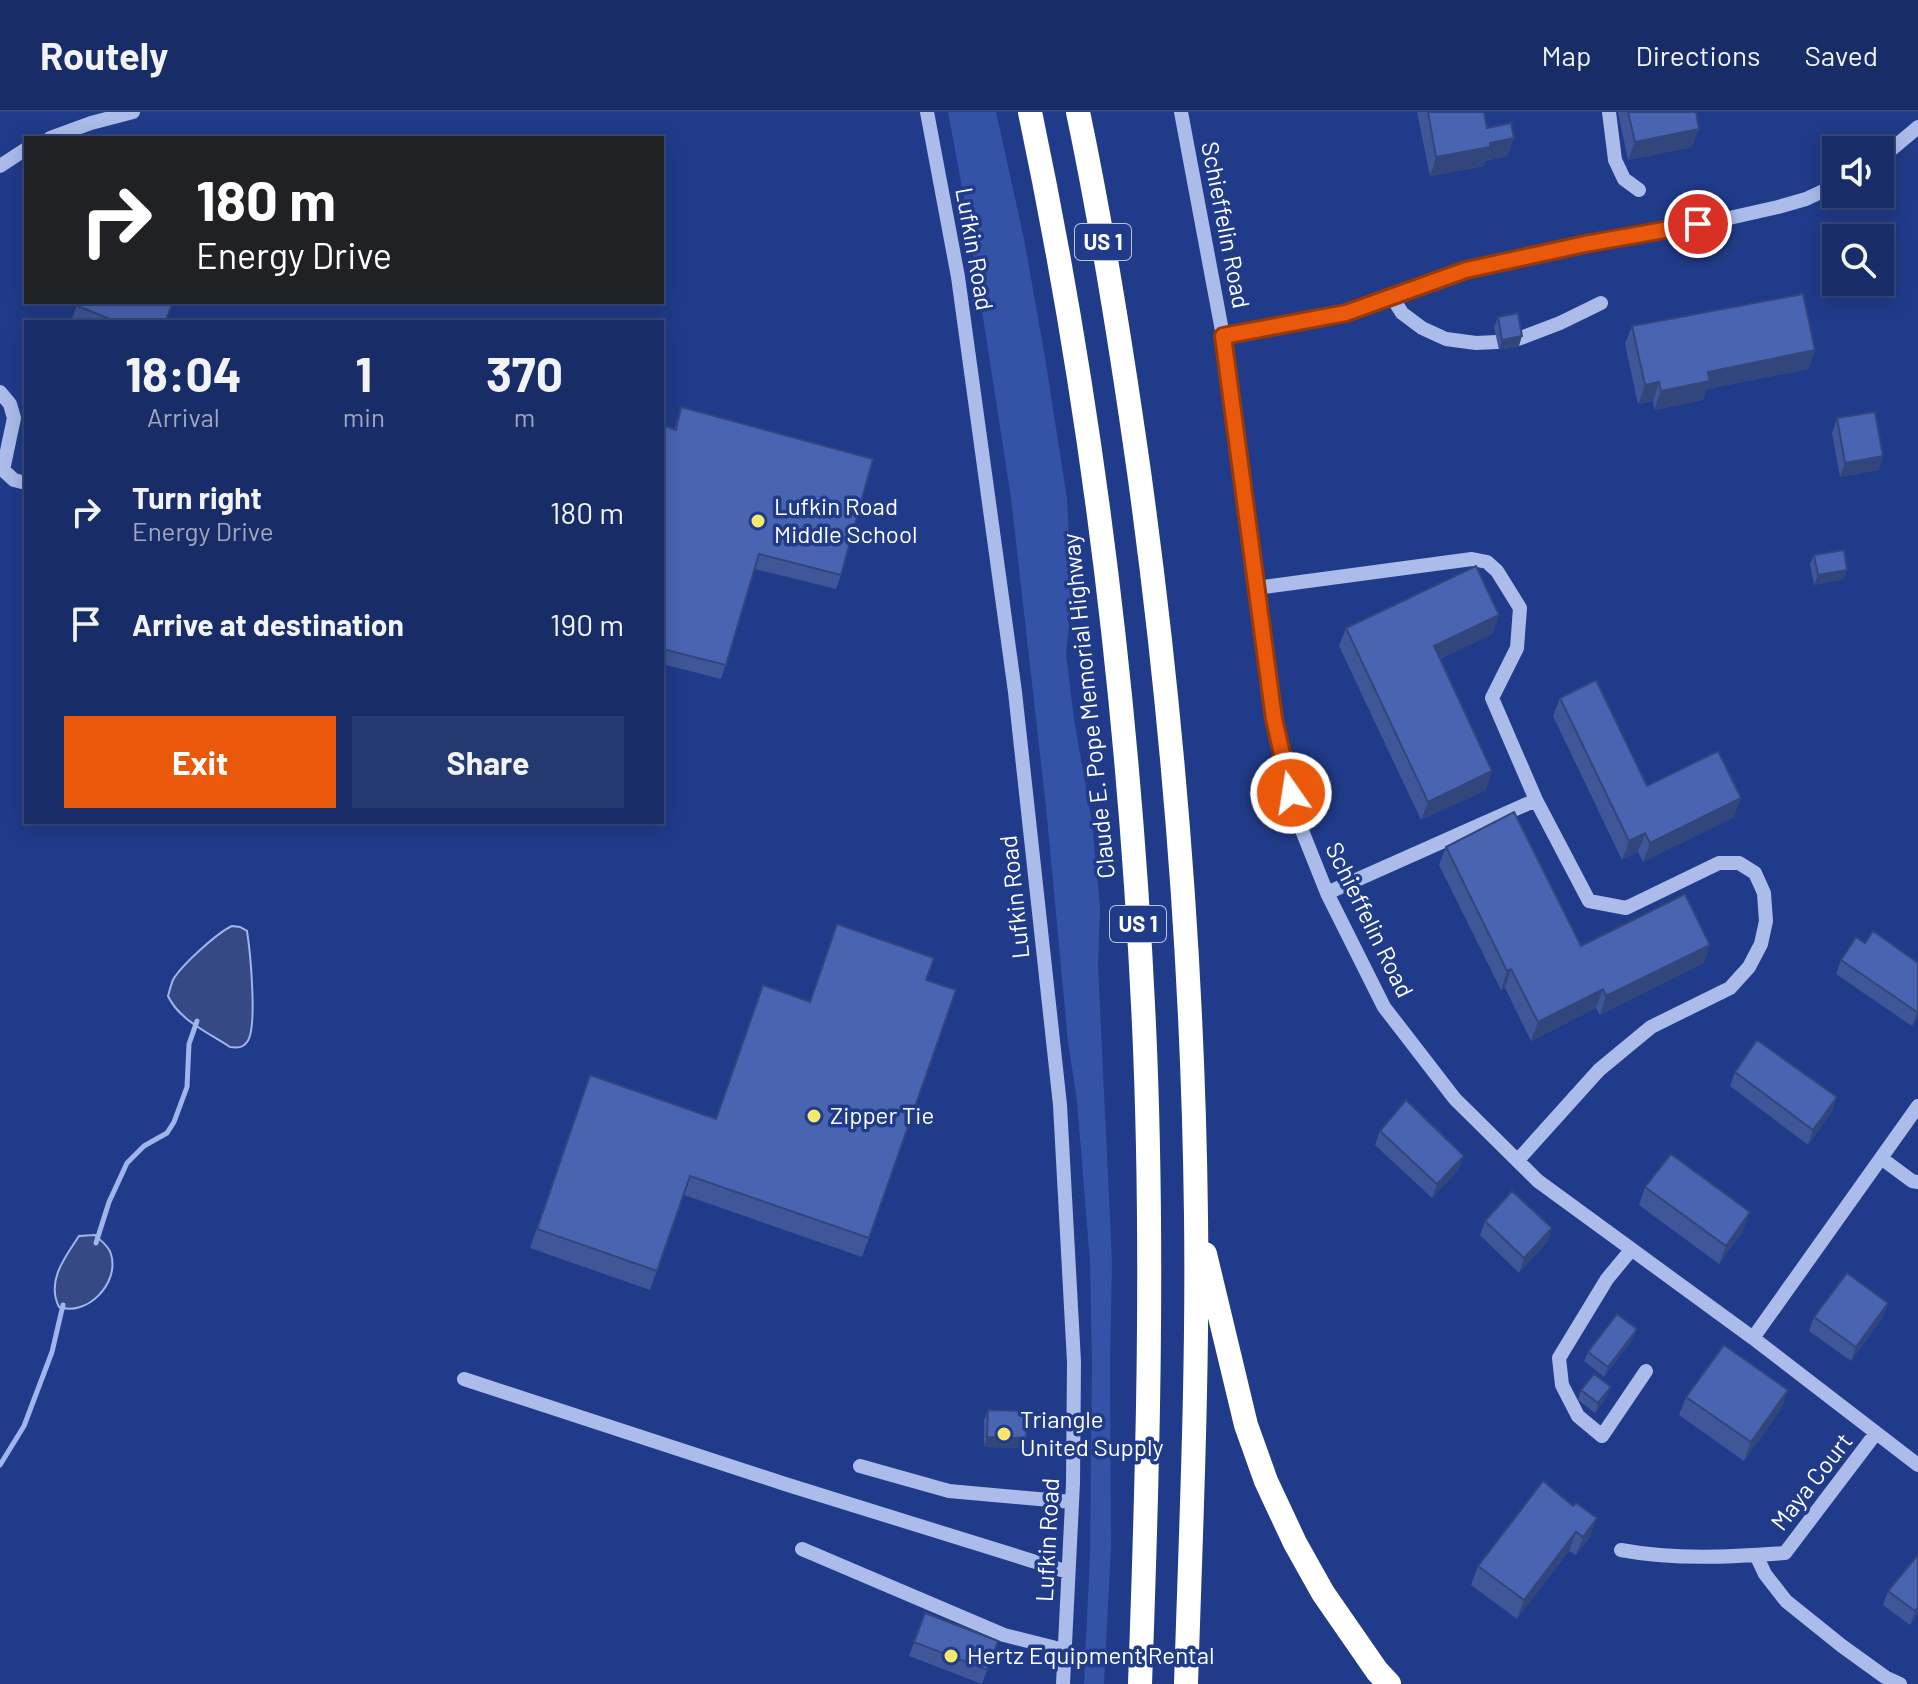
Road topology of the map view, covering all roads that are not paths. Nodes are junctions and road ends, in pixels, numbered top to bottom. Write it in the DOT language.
graph roads {
  1 [pos="133,112"];
  2 [pos="927,112"];
  3 [pos="1030,112"];
  4 [pos="1078,112"];
  5 [pos="1181,112"];
  6 [pos="1609,112"];
  7 [pos="1918,127"];
  8 [pos="55,136"];
  9 [pos="1894,147"];
  10 [pos="24,150"];
  11 [pos="0,166"];
  12 [pos="1639,190"];
  13 [pos="1822,192"];
  14 [pos="1392,297"];
  15 [pos="1601,303"];
  16 [pos="1223,336"];
  17 [pos="1518,339"];
  18 [pos="1497,342"];
  19 [pos="0,392"];
  20 [pos="24,482"];
  21 [pos="1256,588"];
  22 [pos="1536,800"];
  23 [pos="1327,893"];
  24 [pos="1918,1106"];
  25 [pos="1881,1158"];
  26 [pos="1518,1160"];
  27 [pos="1918,1182"];
  28 [pos="1196,1219"];
  29 [pos="1631,1250"];
  30 [pos="1753,1338"];
  31 [pos="1646,1371"];
  32 [pos="464,1379"];
  33 [pos="1876,1433"];
  34 [pos="1918,1465"];
  35 [pos="860,1466"];
  36 [pos="1072,1502"];
  37 [pos="802,1549"];
  38 [pos="1621,1550"];
  39 [pos="1756,1555"];
  40 [pos="1068,1572"];
  41 [pos="1064,1650"];
  42 [pos="1886,1681"];
  43 [pos="1063,1684"];
  44 [pos="1140,1684"];
  45 [pos="1186,1684"];
  46 [pos="1389,1684"];
  47 [pos="1900,1684"];
  1 -- 8 [label="street"];
  2 -- 36 [label="street, Lufkin Road"];
  3 -- 44 [label="highway, Claude E. Pope Memorial Highway / US 1"];
  4 -- 28 [label="highway, US 1"];
  5 -- 16 [label="street, Schieffelin Road"];
  6 -- 12 [label="street"];
  7 -- 9 [label="street"];
  10 -- 11 [label="street"];
  13 -- 14 [label="street"];
  14 -- 16 [label="street"];
  14 -- 18 [label="street"];
  15 -- 17 [label="street"];
  16 -- 21 [label="street, Schieffelin Road"];
  19 -- 20 [label="street"];
  21 -- 22 [label="street"];
  21 -- 23 [label="street, Schieffelin Road"];
  22 -- 23 [label="street"];
  22 -- 26 [label="street"];
  23 -- 26 [label="street, Schieffelin Road"];
  24 -- 25 [label="street"];
  25 -- 27 [label="street"];
  25 -- 30 [label="street"];
  26 -- 29 [label="street, Schieffelin Road"];
  28 -- 45 [label="highway, US 1"];
  28 -- 46 [label="highway"];
  29 -- 30 [label="street, Schieffelin Road"];
  29 -- 31 [label="street"];
  30 -- 33 [label="street, Schieffelin Road"];
  32 -- 40 [label="street"];
  33 -- 34 [label="street, Schieffelin Road"];
  33 -- 39 [label="street, Maya Court"];
  35 -- 36 [label="street"];
  36 -- 40 [label="street, Lufkin Road"];
  37 -- 41 [label="street"];
  38 -- 39 [label="street, Maya Court"];
  39 -- 42 [label="street"];
  40 -- 41 [label="street, Lufkin Road"];
  41 -- 43 [label="street, Lufkin Road"];
  42 -- 47 [label="street"];
}
